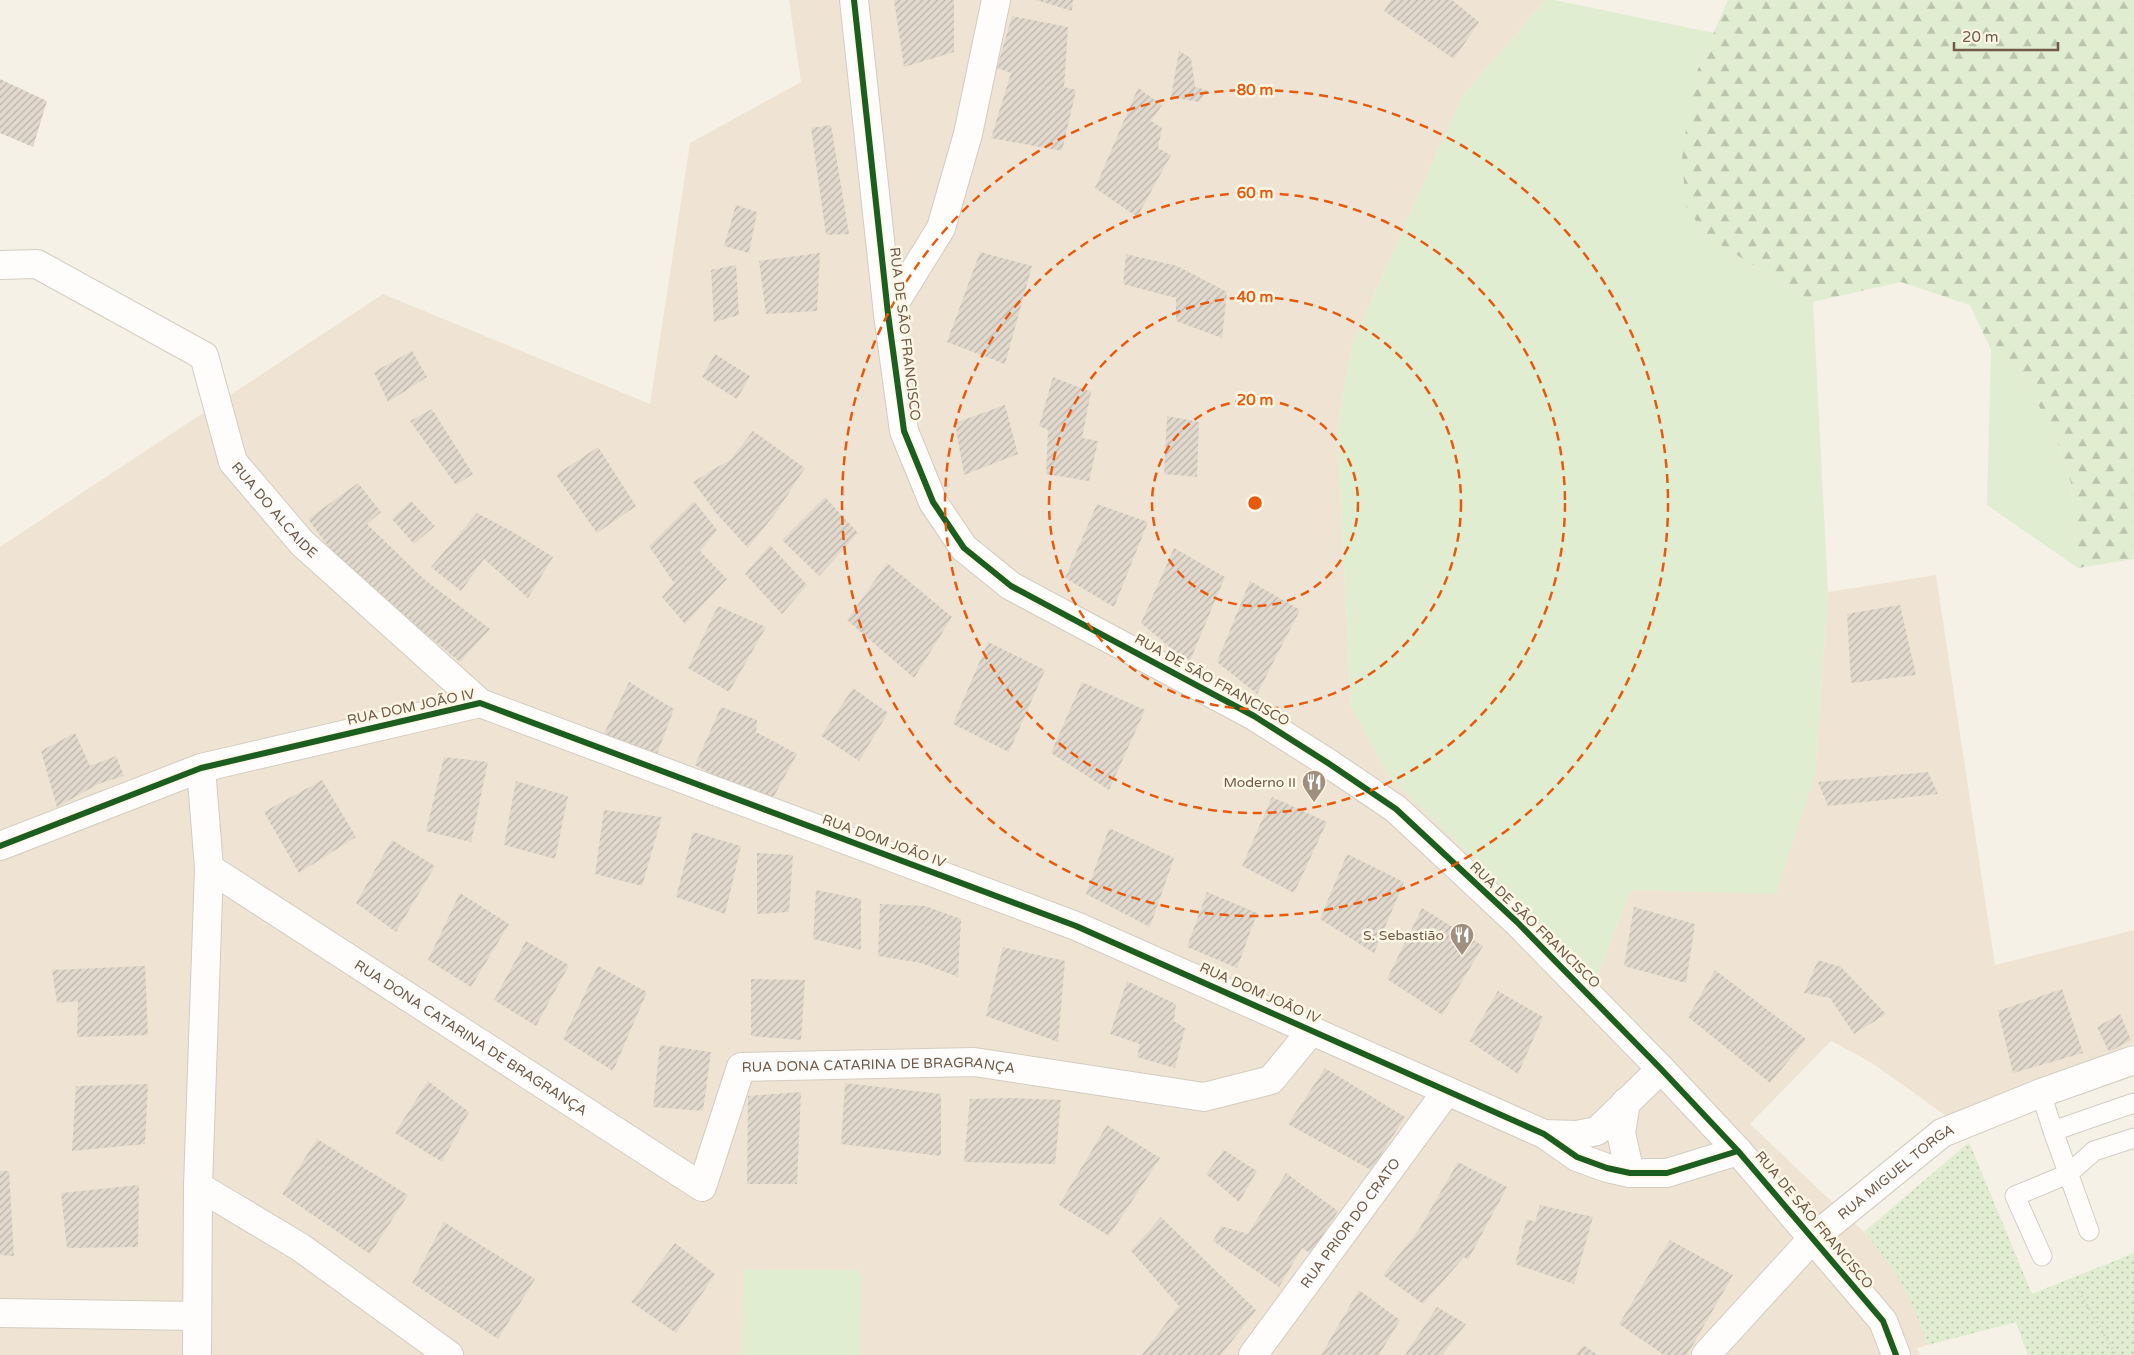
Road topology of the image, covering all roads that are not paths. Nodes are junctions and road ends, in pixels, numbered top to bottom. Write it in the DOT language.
graph roads {
  1 [pos="854,0"];
  2 [pos="996,0"];
  3 [pos="0,265"];
  4 [pos="888,314"];
  5 [pos="480,703"];
  6 [pos="201,768"];
  7 [pos="0,846"];
  8 [pos="209,868"];
  9 [pos="1312,1030"];
  10 [pos="2134,1060"];
  11 [pos="1661,1069"];
  12 [pos="1447,1091"];
  13 [pos="2041,1093"];
  14 [pos="1626,1102"];
  15 [pos="2134,1103"];
  16 [pos="2053,1131"];
  17 [pos="1544,1134"];
  18 [pos="2134,1138"];
  19 [pos="1738,1151"];
  20 [pos="1630,1173"];
  21 [pos="2068,1174"];
  22 [pos="198,1186"];
  23 [pos="2089,1231"];
  24 [pos="1813,1238"];
  25 [pos="2042,1256"];
  26 [pos="0,1313"];
  27 [pos="197,1316"];
  28 [pos="197,1355"];
  29 [pos="449,1355"];
  30 [pos="1253,1355"];
  31 [pos="1706,1355"];
  32 [pos="1896,1355"];
  1 -- 4 [label="street, RUA DE SÃO FRANCISCO"];
  2 -- 4 [label="street"];
  3 -- 5 [label="street, RUA DO ALCAIDE"];
  4 -- 11 [label="street, RUA DE SÃO FRANCISCO"];
  5 -- 6 [label="street, RUA DOM JOÃO IV"];
  5 -- 9 [label="street, RUA DOM JOÃO IV"];
  6 -- 7 [label="street, RUA DOM JOÃO IV"];
  6 -- 8 [label="street"];
  8 -- 9 [label="street, RUA DONA CATARINA DE BRAGRANÇA"];
  8 -- 22 [label="street"];
  9 -- 12 [label="street, RUA DOM JOÃO IV"];
  10 -- 13 [label="street, RUA MIGUEL TORGA"];
  11 -- 14 [label="street"];
  11 -- 19 [label="street, RUA DE SÃO FRANCISCO"];
  12 -- 17 [label="street, RUA DOM JOÃO IV"];
  12 -- 30 [label="street, RUA PRIOR DO CRATO"];
  13 -- 16 [label="lane"];
  13 -- 24 [label="street, RUA MIGUEL TORGA"];
  14 -- 17 [label="street"];
  14 -- 20 [label="street"];
  15 -- 16 [label="lane"];
  16 -- 21 [label="lane"];
  17 -- 20 [label="street, RUA DOM JOÃO IV"];
  18 -- 21 [label="lane"];
  19 -- 20 [label="street, RUA DOM JOÃO IV"];
  19 -- 24 [label="street, RUA DE SÃO FRANCISCO"];
  21 -- 23 [label="lane"];
  21 -- 25 [label="lane"];
  22 -- 27 [label="street"];
  22 -- 29 [label="street"];
  24 -- 31 [label="street, RUA MIGUEL TORGA"];
  24 -- 32 [label="street, RUA DE SÃO FRANCISCO"];
  26 -- 27 [label="street"];
  27 -- 28 [label="street"];
}
